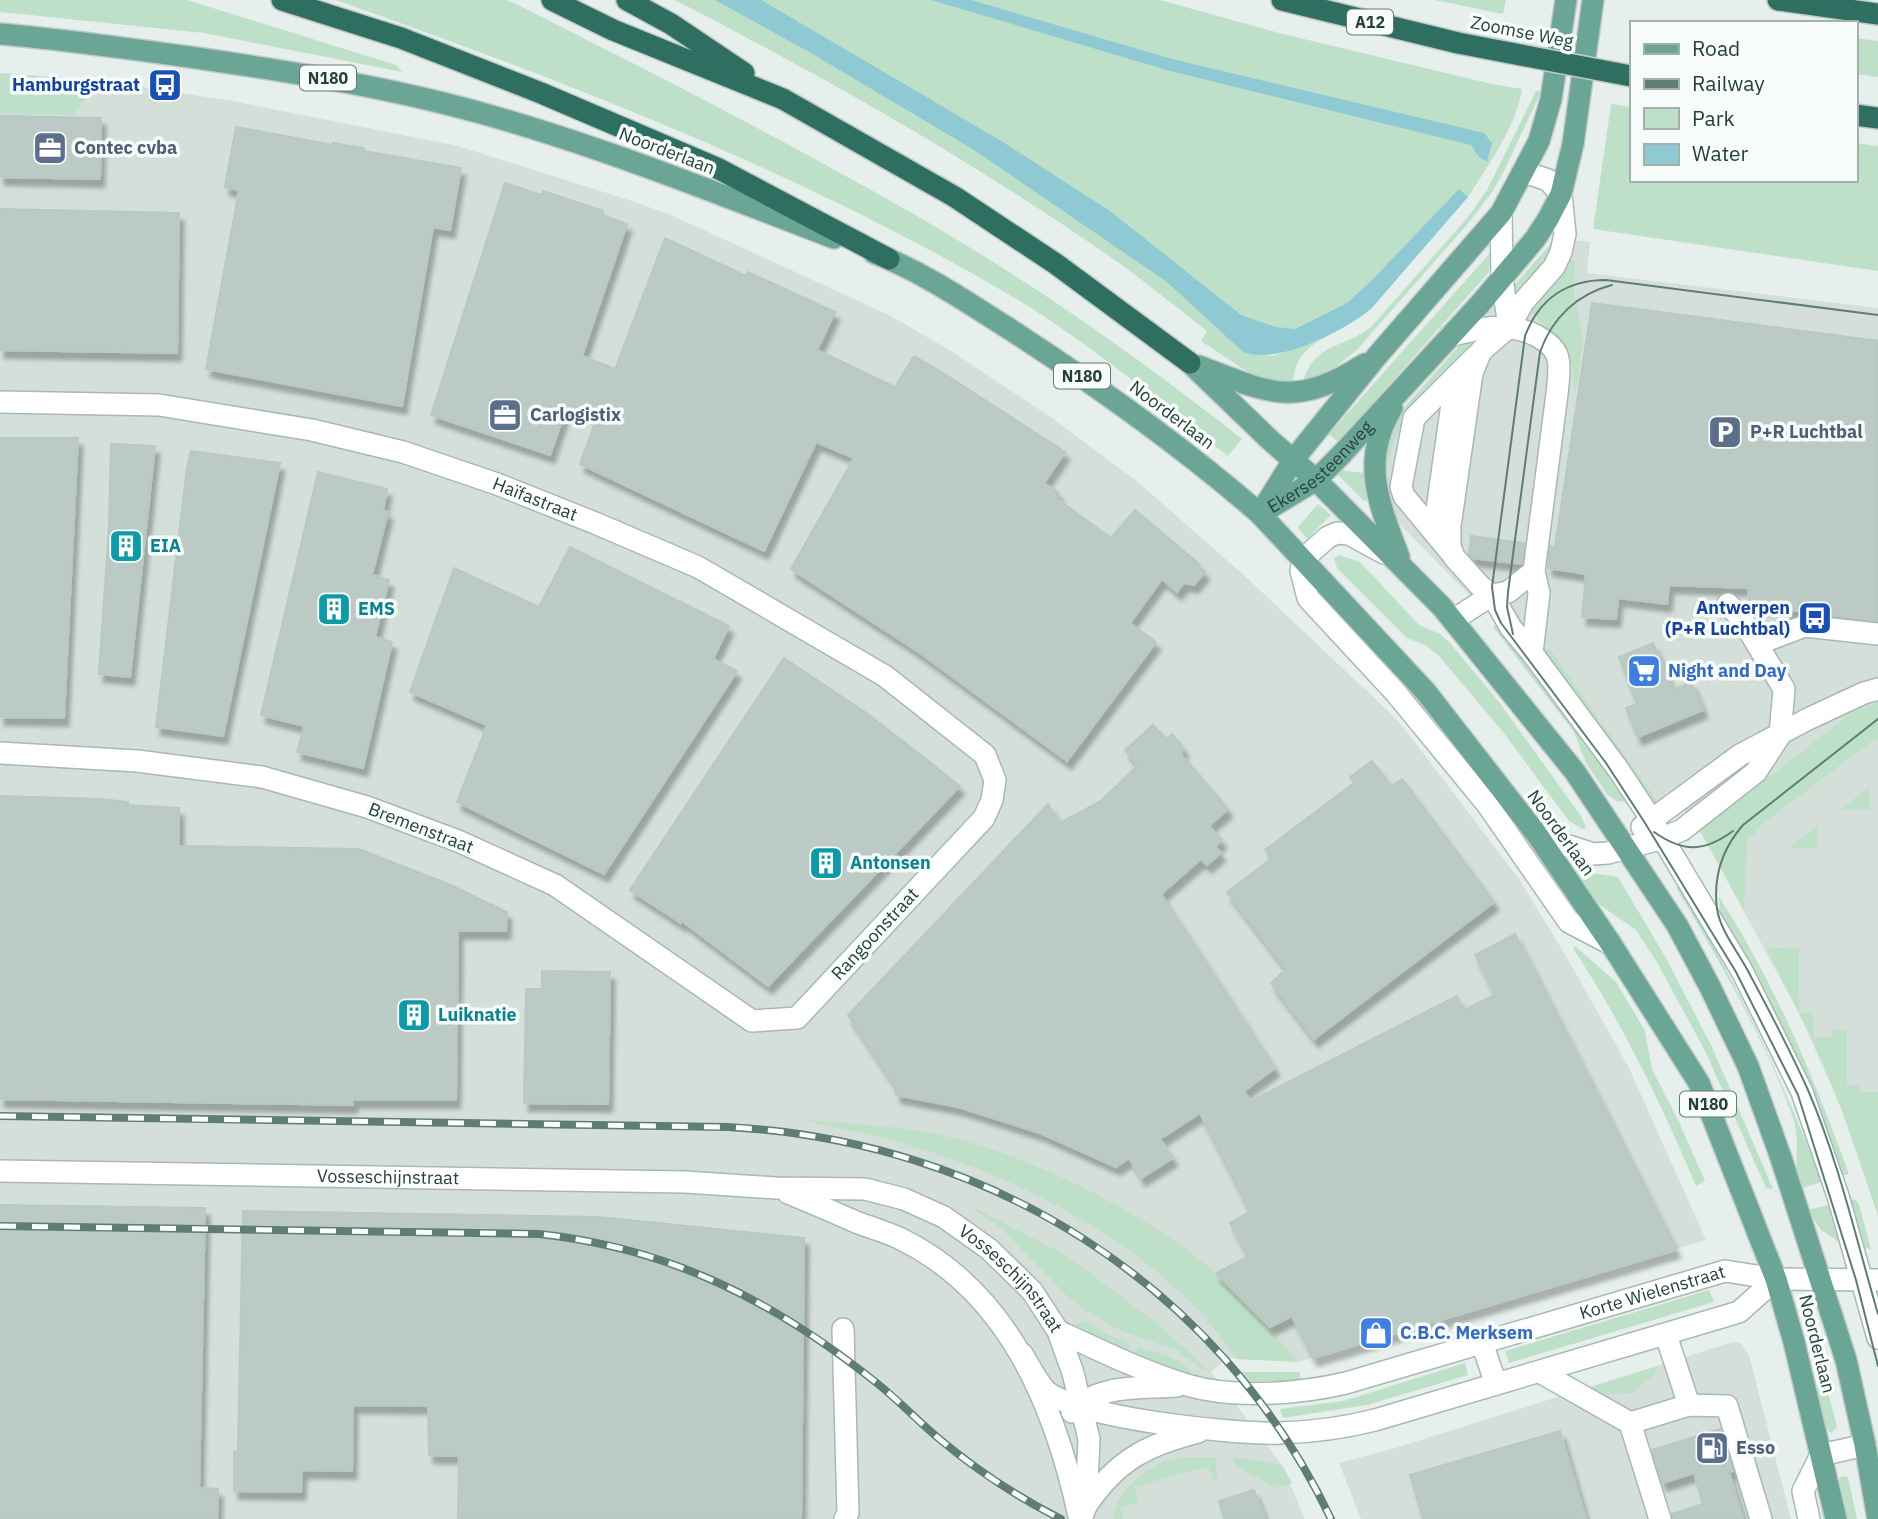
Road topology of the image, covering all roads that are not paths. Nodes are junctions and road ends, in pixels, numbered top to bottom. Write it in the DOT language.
graph roads {
  1 [pos="282,0"];
  2 [pos="552,0"];
  3 [pos="627,0"];
  4 [pos="1282,0"];
  5 [pos="1566,0"];
  6 [pos="1593,0"];
  7 [pos="1778,0"];
  8 [pos="1878,14"];
  9 [pos="0,34"];
  10 [pos="1630,76"];
  11 [pos="783,99"];
  12 [pos="1857,115"];
  13 [pos="1878,118"];
  14 [pos="1524,172"];
  15 [pos="1561,194"];
  16 [pos="1502,213"];
  17 [pos="889,259"];
  18 [pos="1502,278"];
  19 [pos="1509,327"];
  20 [pos="1450,336"];
  21 [pos="1481,351"];
  22 [pos="1377,356"];
  23 [pos="1190,363"];
  24 [pos="1405,386"];
  25 [pos="1443,388"];
  26 [pos="0,402"];
  27 [pos="1294,459"];
  28 [pos="1316,480"];
  29 [pos="1260,514"];
  30 [pos="1423,519"];
  31 [pos="1454,557"];
  32 [pos="1303,559"];
  33 [pos="1401,563"];
  34 [pos="1534,571"];
  35 [pos="1492,595"];
  36 [pos="1728,604"];
  37 [pos="1453,620"];
  38 [pos="1878,635"];
  39 [pos="1757,644"];
  40 [pos="1532,653"];
  41 [pos="1878,689"];
  42 [pos="1780,734"];
  43 [pos="0,753"];
  44 [pos="995,780"];
  45 [pos="1651,819"];
  46 [pos="1538,836"];
  47 [pos="1663,838"];
  48 [pos="1625,848"];
  49 [pos="1611,944"];
  50 [pos="797,1018"];
  51 [pos="0,1171"];
  52 [pos="776,1188"];
  53 [pos="1776,1279"];
  54 [pos="1819,1279"];
  55 [pos="1870,1280"];
  56 [pos="843,1329"];
  57 [pos="1058,1331"];
  58 [pos="1666,1335"];
  59 [pos="1878,1338"];
  60 [pos="1482,1343"];
  61 [pos="1022,1354"];
  62 [pos="1540,1372"];
  63 [pos="1496,1384"];
  64 [pos="1189,1385"];
  65 [pos="1226,1392"];
  66 [pos="1079,1405"];
  67 [pos="1689,1405"];
  68 [pos="1630,1423"];
  69 [pos="1218,1430"];
  70 [pos="1058,1445"];
  71 [pos="1865,1445"];
  72 [pos="1821,1455"];
  73 [pos="1082,1515"];
  74 [pos="845,1519"];
  75 [pos="1660,1519"];
  76 [pos="1761,1519"];
  77 [pos="1809,1519"];
  78 [pos="1836,1519"];
  79 [pos="1878,1519"];
  1 -- 17 [label="highway"];
  2 -- 11 [label="highway, Noorderlaan / N180"];
  3 -- 11 [label="highway"];
  4 -- 10 [label="highway, Zoomse Weg / A12, bridge"];
  5 -- 14 [label="main road, Ekersesteenweg"];
  6 -- 15 [label="main road, Ekersesteenweg"];
  7 -- 8 [label="highway"];
  9 -- 17 [label="main road, Noorderlaan / N180"];
  11 -- 23 [label="highway, Noorderlaan / N180"];
  12 -- 13 [label="highway"];
  14 -- 15 [label="street"];
  14 -- 16 [label="main road, Ekersesteenweg"];
  15 -- 18 [label="main road, Ekersesteenweg"];
  15 -- 19 [label="street"];
  16 -- 18 [label="street"];
  16 -- 22 [label="main road, Ekersesteenweg"];
  17 -- 29 [label="main road, Noorderlaan / N180"];
  18 -- 19 [label="street"];
  18 -- 20 [label="main road, Ekersesteenweg"];
  19 -- 20 [label="street"];
  19 -- 21 [label="street"];
  19 -- 34 [label="street"];
  20 -- 24 [label="main road, Ekersesteenweg"];
  21 -- 25 [label="street"];
  21 -- 31 [label="street"];
  22 -- 23 [label="main road"];
  22 -- 27 [label="main road, Ekersesteenweg"];
  23 -- 27 [label="main road, Noorderlaan / N180"];
  24 -- 28 [label="main road, Ekersesteenweg"];
  24 -- 33 [label="main road"];
  25 -- 30 [label="street"];
  25 -- 30 [label="street"];
  26 -- 44 [label="street, Haïfastraat"];
  27 -- 28 [label="main road, Noorderlaan / N180"];
  27 -- 29 [label="main road, Ekersesteenweg"];
  28 -- 29 [label="main road, Ekersesteenweg"];
  28 -- 33 [label="main road, Noorderlaan / N180"];
  29 -- 32 [label="main road, Noorderlaan / N180"];
  30 -- 31 [label="street"];
  31 -- 35 [label="street"];
  32 -- 33 [label="street"];
  32 -- 46 [label="main road, Noorderlaan / N180"];
  32 -- 49 [label="street"];
  33 -- 37 [label="main road, Noorderlaan / N180"];
  34 -- 35 [label="street"];
  34 -- 40 [label="street"];
  35 -- 37 [label="street"];
  35 -- 40 [label="street"];
  36 -- 39 [label="street"];
  37 -- 48 [label="main road, Noorderlaan / N180"];
  38 -- 39 [label="street"];
  39 -- 42 [label="street"];
  40 -- 45 [label="street"];
  41 -- 42 [label="street"];
  42 -- 45 [label="street"];
  42 -- 47 [label="street"];
  43 -- 50 [label="street, Bremenstraat"];
  44 -- 50 [label="street, Rangoonstraat"];
  45 -- 47 [label="street"];
  45 -- 48 [label="street"];
  46 -- 48 [label="street"];
  46 -- 49 [label="main road, Noorderlaan / N180"];
  47 -- 48 [label="street"];
  47 -- 55 [label="street"];
  48 -- 54 [label="main road, Noorderlaan / N180"];
  49 -- 53 [label="main road, Noorderlaan / N180"];
  51 -- 52 [label="street, Vosseschijnstraat"];
  52 -- 57 [label="street, Vosseschijnstraat"];
  52 -- 61 [label="street, Vosseschijnstraat"];
  53 -- 54 [label="street, Korte Wielenstraat"];
  53 -- 58 [label="street"];
  53 -- 60 [label="street, Korte Wielenstraat"];
  53 -- 72 [label="main road, Noorderlaan / N180"];
  54 -- 55 [label="street, Korte Wielenstraat"];
  54 -- 71 [label="main road, Noorderlaan / N180"];
  55 -- 59 [label="street"];
  56 -- 74 [label="street"];
  57 -- 64 [label="street, Korte Wielenstraat"];
  57 -- 66 [label="street, Vosseschijnstraat"];
  58 -- 62 [label="street"];
  58 -- 67 [label="street"];
  60 -- 63 [label="street"];
  60 -- 65 [label="street, Korte Wielenstraat"];
  61 -- 66 [label="street"];
  61 -- 70 [label="street, Vosseschijnstraat"];
  62 -- 63 [label="street"];
  62 -- 68 [label="street"];
  63 -- 69 [label="street"];
  64 -- 65 [label="street, Korte Wielenstraat"];
  64 -- 66 [label="street, Korte Wielenstraat"];
  65 -- 69 [label="street"];
  66 -- 69 [label="street"];
  66 -- 70 [label="street"];
  66 -- 73 [label="street, Vosseschijnstraat"];
  67 -- 68 [label="street"];
  67 -- 76 [label="street"];
  68 -- 75 [label="street"];
  69 -- 73 [label="street"];
  70 -- 73 [label="street, Vosseschijnstraat"];
  71 -- 72 [label="street"];
  71 -- 79 [label="main road, Noorderlaan / N180"];
  72 -- 77 [label="street"];
  72 -- 78 [label="main road, Noorderlaan / N180"];
}
